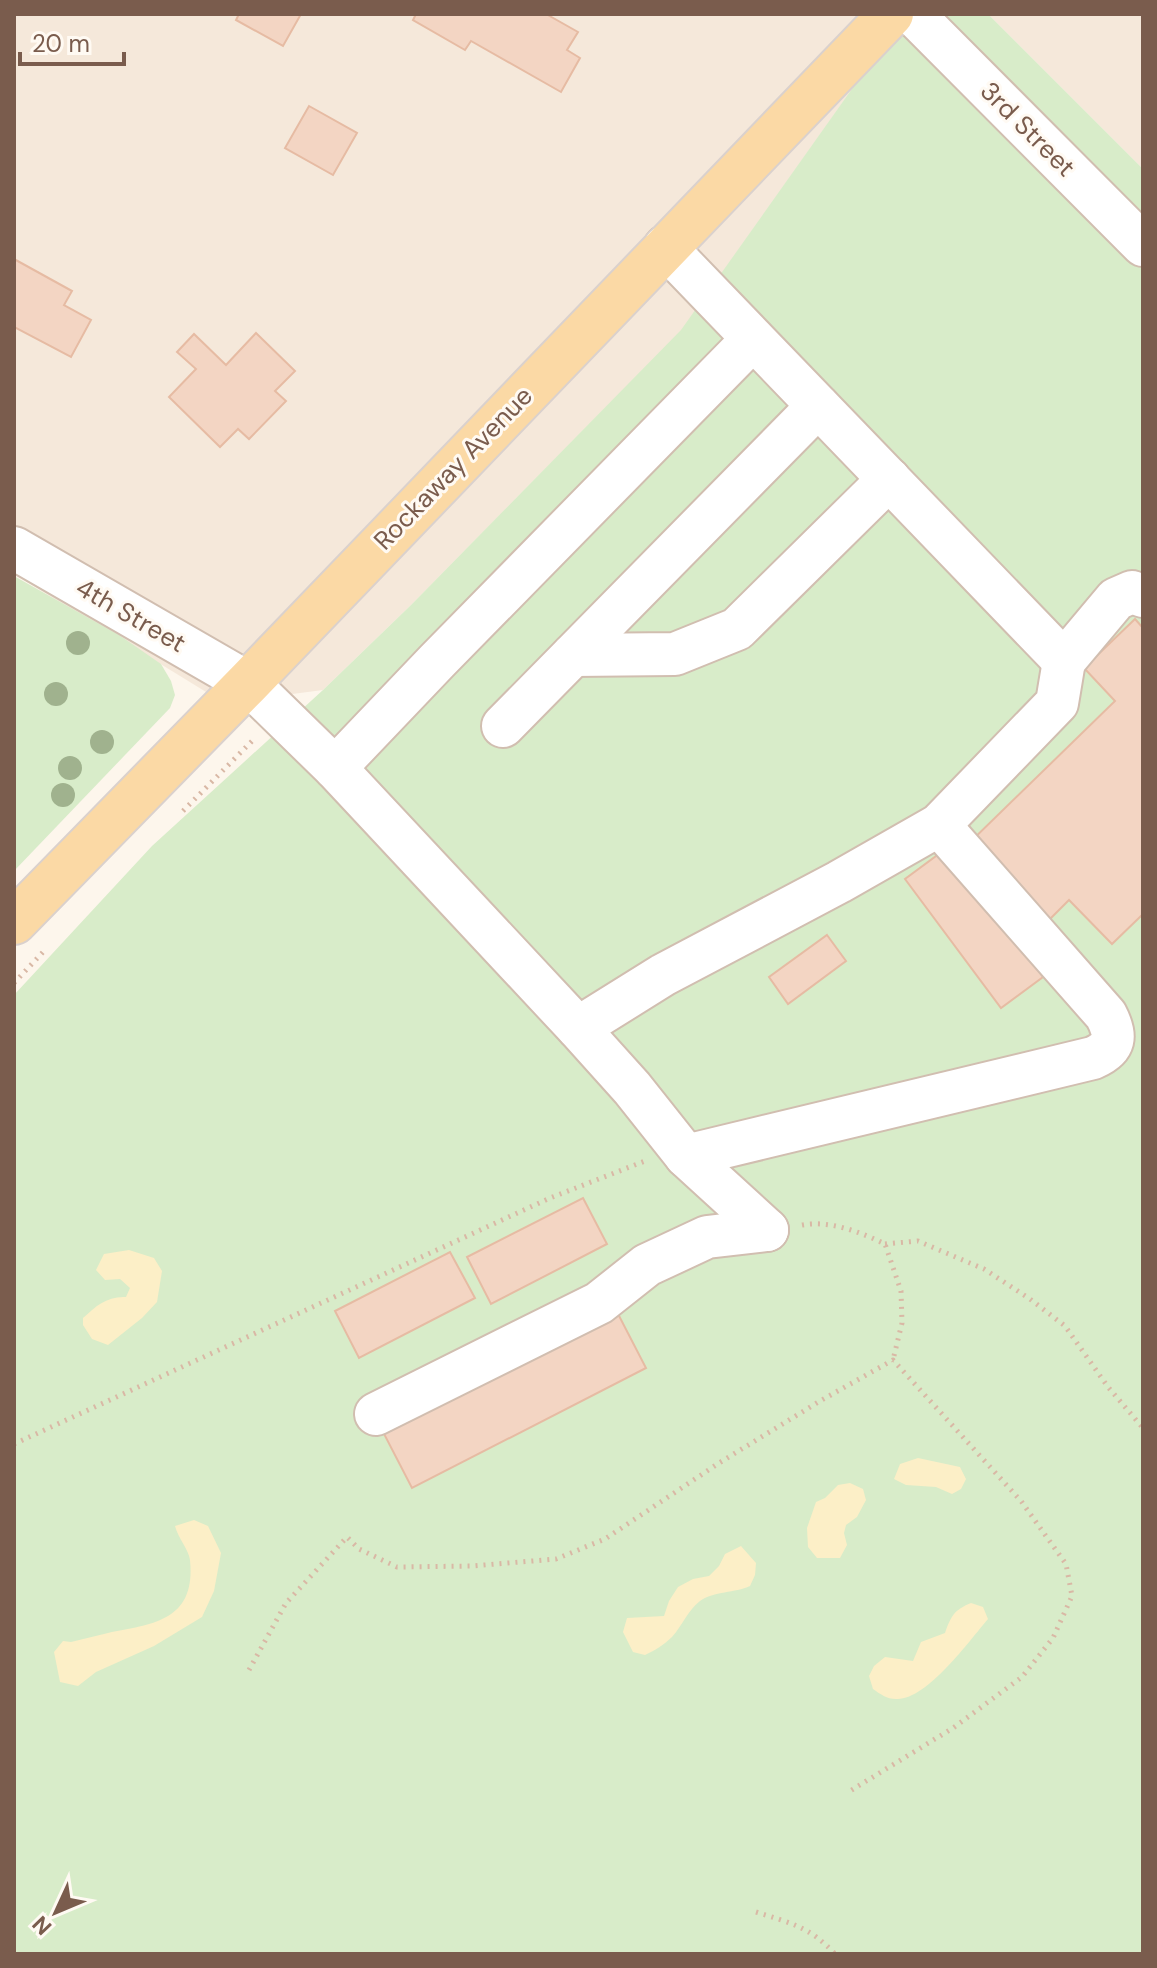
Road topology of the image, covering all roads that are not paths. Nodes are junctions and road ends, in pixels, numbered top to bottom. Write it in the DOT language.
graph roads {
  1 [pos="891,14"];
  2 [pos="913,14"];
  3 [pos="1143,245"];
  4 [pos="665,247"];
  5 [pos="753,339"];
  6 [pos="818,406"];
  7 [pos="889,479"];
  8 [pos="14,548"];
  9 [pos="1143,596"];
  10 [pos="573,655"];
  11 [pos="1064,661"];
  12 [pos="248,683"];
  13 [pos="503,726"];
  14 [pos="335,768"];
  15 [pos="939,825"];
  16 [pos="14,922"];
  17 [pos="578,1028"];
  18 [pos="683,1152"];
  19 [pos="376,1414"];
  1 -- 4 [label="main road, Rockaway Avenue"];
  2 -- 3 [label="street, 3rd Street"];
  4 -- 5 [label="street"];
  4 -- 12 [label="main road, Rockaway Avenue"];
  5 -- 6 [label="street"];
  5 -- 14 [label="street"];
  6 -- 7 [label="street"];
  6 -- 10 [label="street"];
  7 -- 10 [label="street"];
  7 -- 11 [label="street"];
  8 -- 12 [label="street, 4th Street"];
  9 -- 11 [label="street"];
  10 -- 13 [label="street"];
  11 -- 15 [label="street"];
  12 -- 14 [label="street, 4th Street"];
  12 -- 16 [label="main road, Rockaway Avenue"];
  14 -- 17 [label="street, 4th Street"];
  15 -- 17 [label="street"];
  15 -- 18 [label="street"];
  17 -- 18 [label="street, 4th Street"];
  18 -- 19 [label="street, 4th Street"];
}
